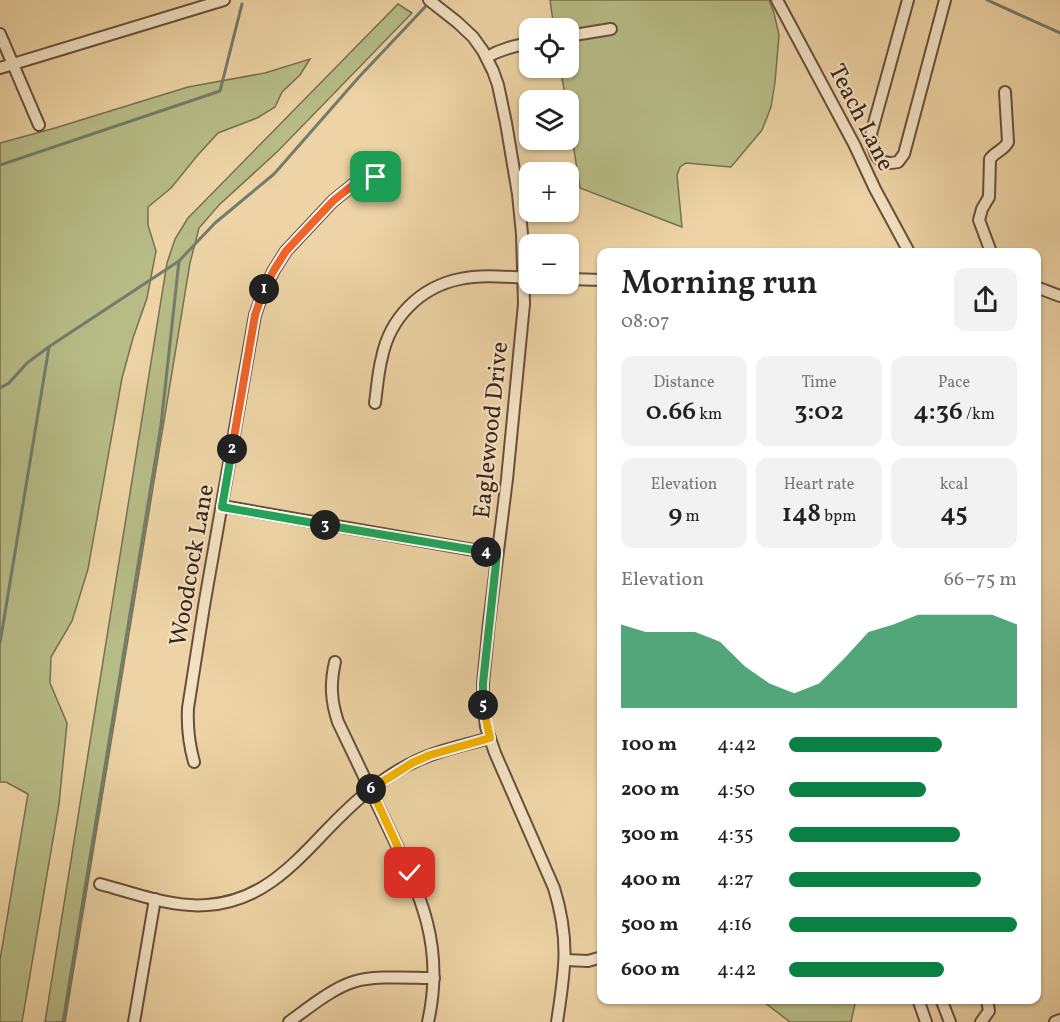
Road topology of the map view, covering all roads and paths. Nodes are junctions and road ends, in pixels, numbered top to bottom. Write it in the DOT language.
graph roads {
  1 [pos="224,0"];
  2 [pos="429,0"];
  3 [pos="777,0"];
  4 [pos="908,0"];
  5 [pos="945,0"];
  6 [pos="611,29"];
  7 [pos="0,34"];
  8 [pos="579,34"];
  9 [pos="519,45"];
  10 [pos="487,57"];
  11 [pos="13,64"];
  12 [pos="0,68"];
  13 [pos="1005,92"];
  14 [pos="39,125"];
  15 [pos="376,177"];
  16 [pos="522,234"];
  17 [pos="907,248"];
  18 [pos="990,248"];
  19 [pos="519,278"];
  20 [pos="579,279"];
  21 [pos="597,280"];
  22 [pos="1041,289"];
  23 [pos="525,294"];
  24 [pos="1060,296"];
  25 [pos="375,403"];
  26 [pos="222,507"];
  27 [pos="497,554"];
  28 [pos="335,662"];
  29 [pos="490,738"];
  30 [pos="194,762"];
  31 [pos="370,789"];
  32 [pos="100,884"];
  33 [pos="155,898"];
  34 [pos="597,958"];
  35 [pos="566,960"];
  36 [pos="434,978"];
  37 [pos="920,1004"];
  38 [pos="943,1004"];
  39 [pos="988,1004"];
  40 [pos="1060,1020"];
  41 [pos="134,1022"];
  42 [pos="289,1022"];
  43 [pos="428,1022"];
  44 [pos="557,1022"];
  45 [pos="926,1022"];
  46 [pos="950,1022"];
  47 [pos="981,1022"];
  48 [pos="1054,1022"];
  1 -- 11 [label="street"];
  2 -- 10 [label="street, Eaglewood Drive"];
  3 -- 17 [label="street, Teach Lane"];
  4 -- 5 [label="street"];
  6 -- 8 [label="street"];
  7 -- 11 [label="street"];
  9 -- 10 [label="street"];
  10 -- 16 [label="street, Eaglewood Drive"];
  11 -- 12 [label="street"];
  11 -- 14 [label="street"];
  13 -- 18 [label="street"];
  15 -- 26 [label="street, Woodcock Lane"];
  19 -- 25 [label="street"];
  20 -- 21 [label="street"];
  22 -- 24 [label="street"];
  23 -- 27 [label="street, Eaglewood Drive"];
  26 -- 27 [label="street"];
  26 -- 30 [label="street, Woodcock Lane"];
  27 -- 29 [label="street, Eaglewood Drive"];
  28 -- 31 [label="street"];
  29 -- 31 [label="street"];
  29 -- 35 [label="street, Eaglewood Drive"];
  31 -- 33 [label="street"];
  31 -- 36 [label="street"];
  32 -- 33 [label="street"];
  33 -- 41 [label="street"];
  34 -- 35 [label="street"];
  35 -- 44 [label="street, Eaglewood Drive"];
  36 -- 42 [label="street"];
  36 -- 43 [label="street"];
  37 -- 45 [label="street"];
  38 -- 46 [label="street"];
  39 -- 47 [label="street"];
  40 -- 48 [label="street"];
}
